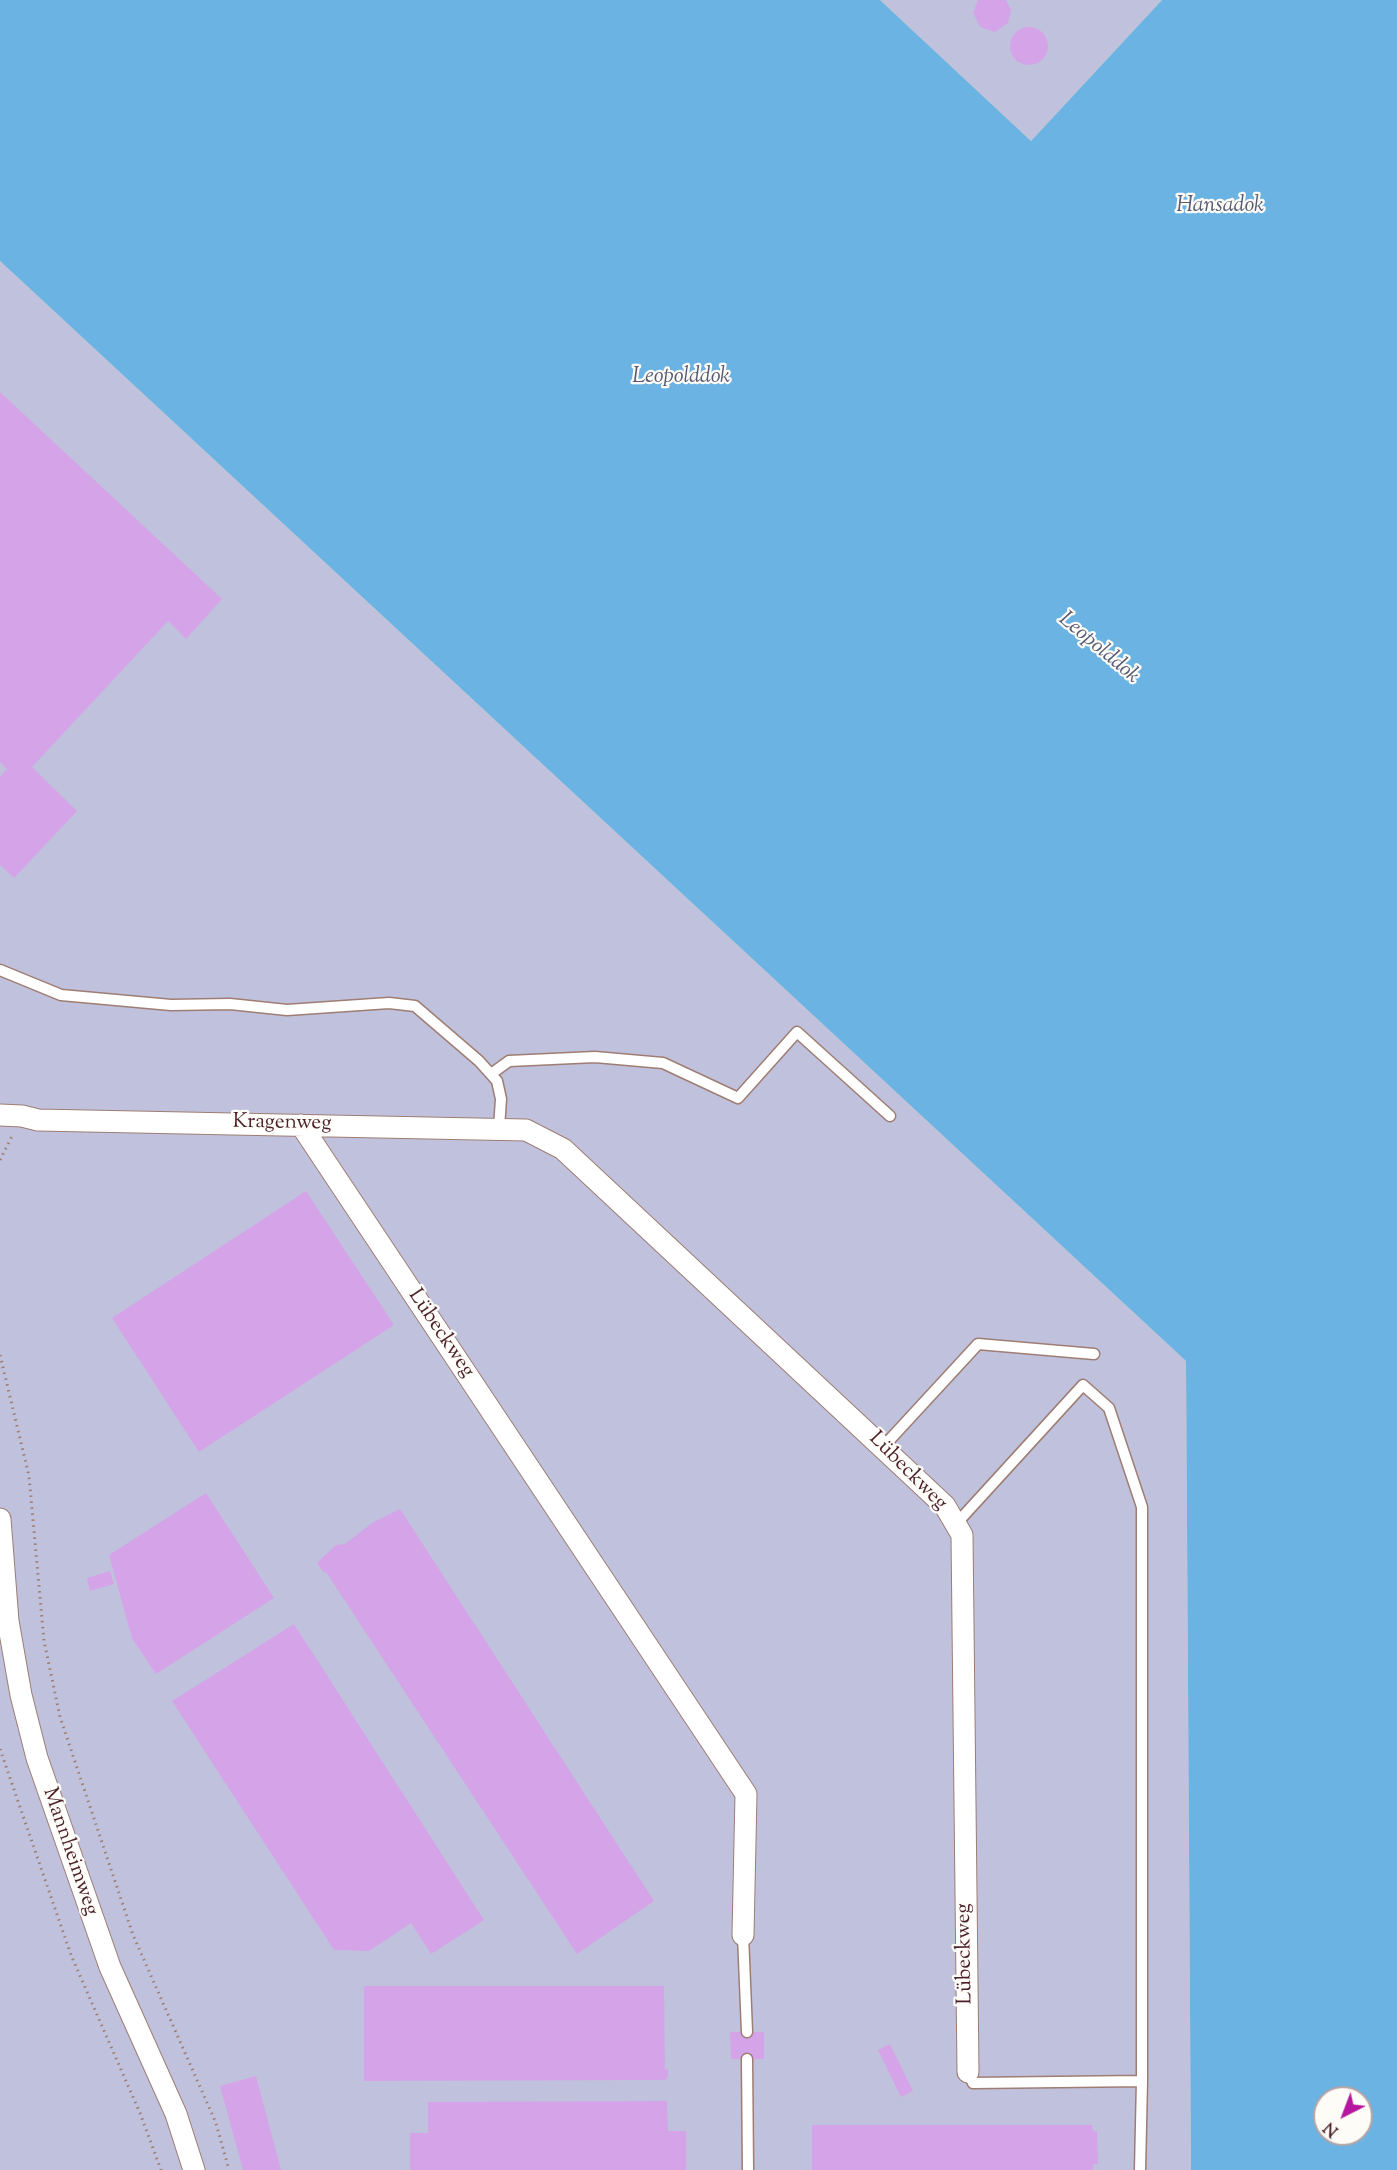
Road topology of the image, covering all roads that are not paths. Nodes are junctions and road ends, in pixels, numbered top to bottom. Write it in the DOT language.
graph roads {
  1 [pos="0,970"];
  2 [pos="491,1074"];
  3 [pos="890,1116"];
  4 [pos="5,1124"];
  5 [pos="301,1125"];
  6 [pos="499,1128"];
  7 [pos="526,1130"];
  8 [pos="1094,1354"];
  9 [pos="883,1447"];
  10 [pos="0,1519"];
  11 [pos="956,1524"];
  12 [pos="743,1935"];
  13 [pos="747,2032"];
  14 [pos="747,2059"];
  15 [pos="968,2072"];
  16 [pos="1142,2081"];
  17 [pos="194,2170"];
  18 [pos="748,2170"];
  19 [pos="1140,2170"];
  1 -- 2 [label="lane"];
  2 -- 3 [label="lane"];
  2 -- 6 [label="lane"];
  4 -- 5 [label="street, Kragenweg"];
  5 -- 6 [label="street, Kragenweg"];
  5 -- 12 [label="street, Lübeckweg"];
  6 -- 7 [label="street, Kragenweg"];
  7 -- 9 [label="street, Lübeckweg"];
  8 -- 9 [label="lane"];
  9 -- 11 [label="street, Lübeckweg"];
  10 -- 17 [label="street, Mannheimweg"];
  11 -- 15 [label="street, Lübeckweg"];
  11 -- 16 [label="lane"];
  12 -- 13 [label="lane, Lübeckweg"];
  14 -- 18 [label="lane"];
  15 -- 16 [label="lane"];
  16 -- 19 [label="lane"];
}
